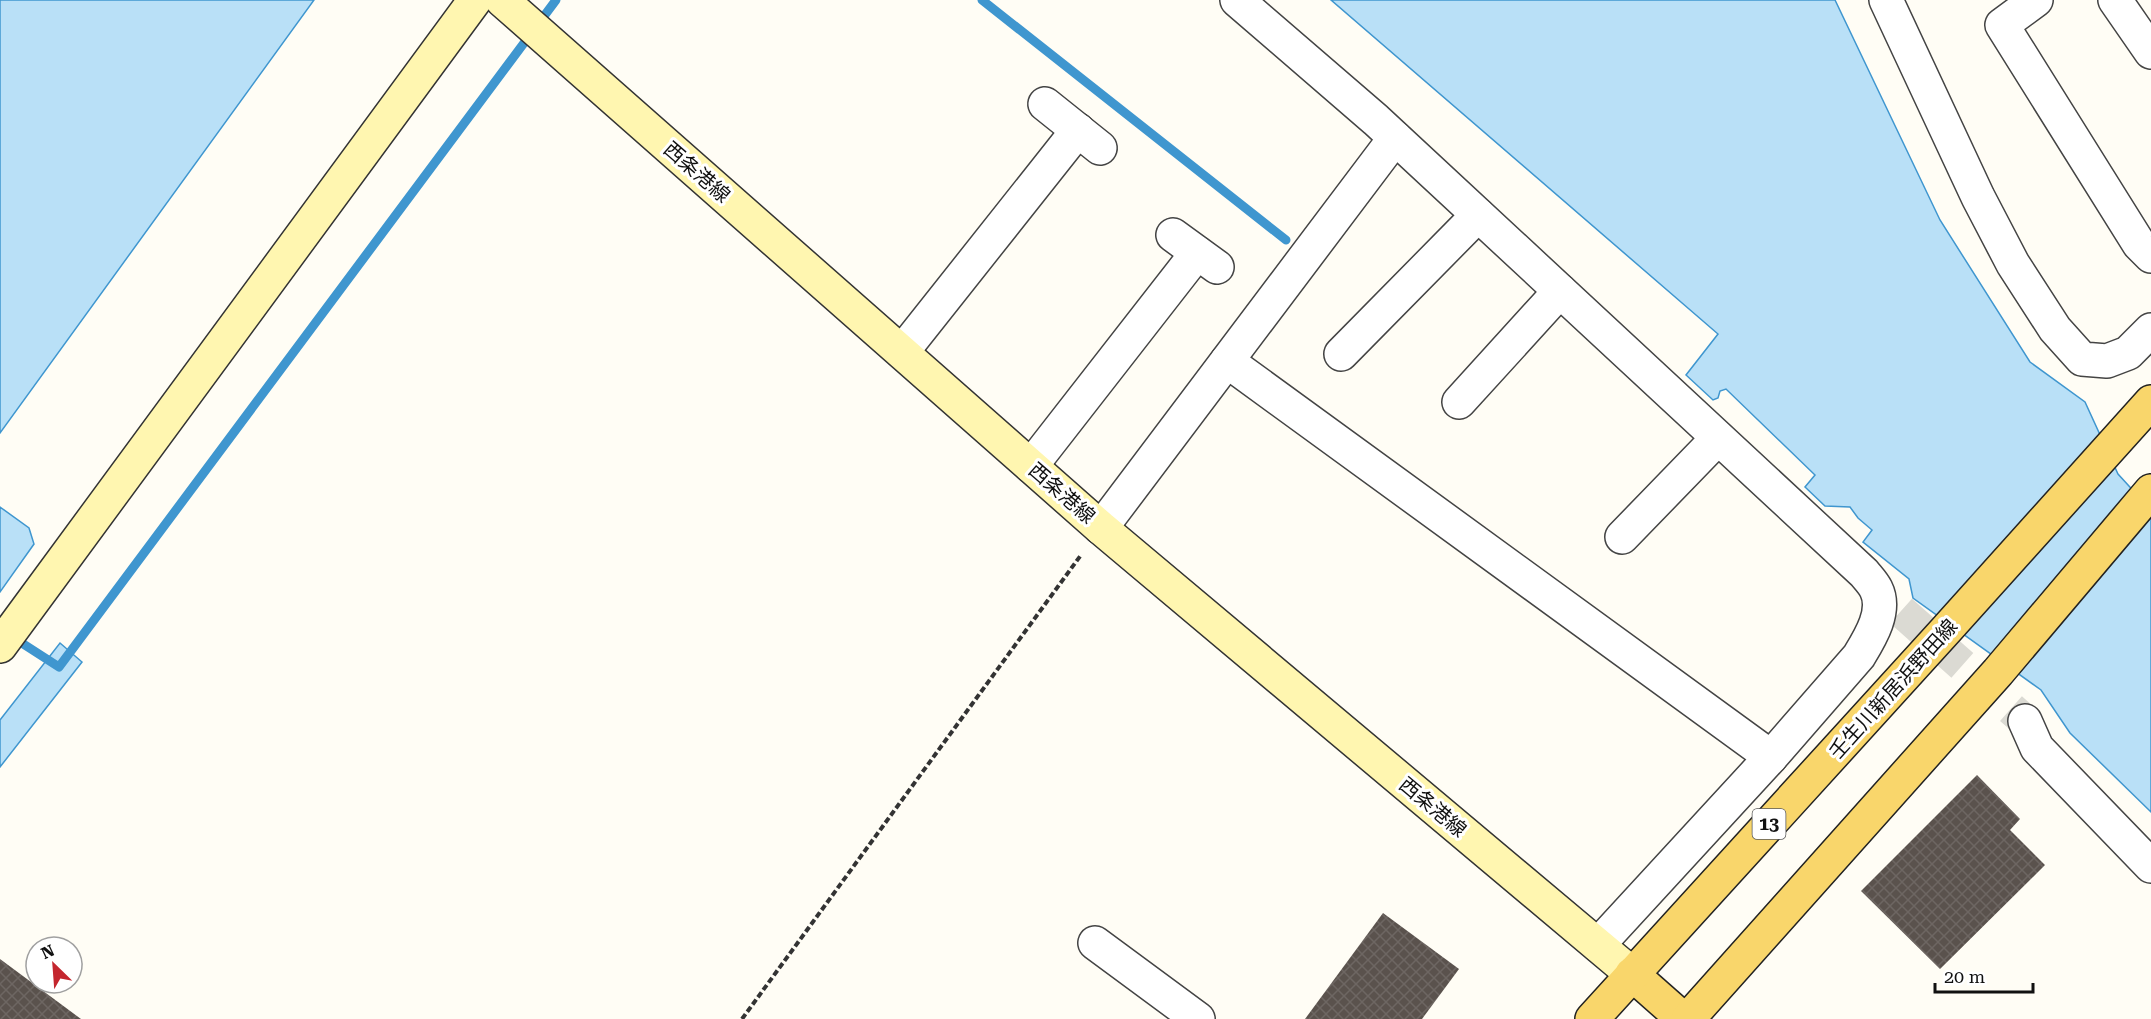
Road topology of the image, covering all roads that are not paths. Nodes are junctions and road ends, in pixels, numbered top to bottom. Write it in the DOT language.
graph roads {
  1 [pos="475,0"];
  2 [pos="502,0"];
  3 [pos="1237,0"];
  4 [pos="1886,0"];
  5 [pos="2036,0"];
  6 [pos="2115,0"];
  7 [pos="2151,52"];
  8 [pos="1045,104"];
  9 [pos="1395,138"];
  10 [pos="1478,215"];
  11 [pos="1195,252"];
  12 [pos="2151,256"];
  13 [pos="1560,291"];
  14 [pos="2151,330"];
  15 [pos="902,352"];
  16 [pos="1341,354"];
  17 [pos="1227,361"];
  18 [pos="1459,402"];
  19 [pos="2151,402"];
  20 [pos="1718,438"];
  21 [pos="1031,466"];
  22 [pos="2149,492"];
  23 [pos="1101,528"];
  24 [pos="1622,537"];
  25 [pos="1876,588"];
  26 [pos="1901,612"];
  27 [pos="0,646"];
  28 [pos="2025,722"];
  29 [pos="1772,757"];
  30 [pos="2151,866"];
  31 [pos="1095,943"];
  32 [pos="1598,945"];
  33 [pos="1632,974"];
  34 [pos="1198,1019"];
  35 [pos="1592,1019"];
  36 [pos="1683,1019"];
  37 [pos="1688,1019"];
  1 -- 27 [label="main road"];
  2 -- 15 [label="main road, 西条港線"];
  3 -- 9 [label="street"];
  4 -- 14 [label="street"];
  5 -- 12 [label="street"];
  6 -- 7 [label="street"];
  8 -- 15 [label="street"];
  9 -- 10 [label="street"];
  9 -- 17 [label="street"];
  10 -- 13 [label="street"];
  10 -- 16 [label="street"];
  11 -- 21 [label="street"];
  13 -- 18 [label="street"];
  13 -- 20 [label="street"];
  15 -- 21 [label="main road, 西条港線"];
  17 -- 23 [label="street"];
  17 -- 29 [label="street"];
  19 -- 33 [label="main road, 壬生川新居浜野田線 / 13"];
  20 -- 24 [label="street"];
  20 -- 25 [label="street"];
  21 -- 23 [label="main road, 西条港線"];
  22 -- 37 [label="main road"];
  23 -- 32 [label="main road, 西条港線"];
  25 -- 26 [label="street"];
  25 -- 29 [label="street"];
  28 -- 30 [label="street"];
  29 -- 32 [label="street"];
  31 -- 34 [label="street"];
  32 -- 33 [label="main road, 西条港線"];
  33 -- 35 [label="main road, 壬生川新居浜野田線 / 13"];
  33 -- 36 [label="main road"];
}
